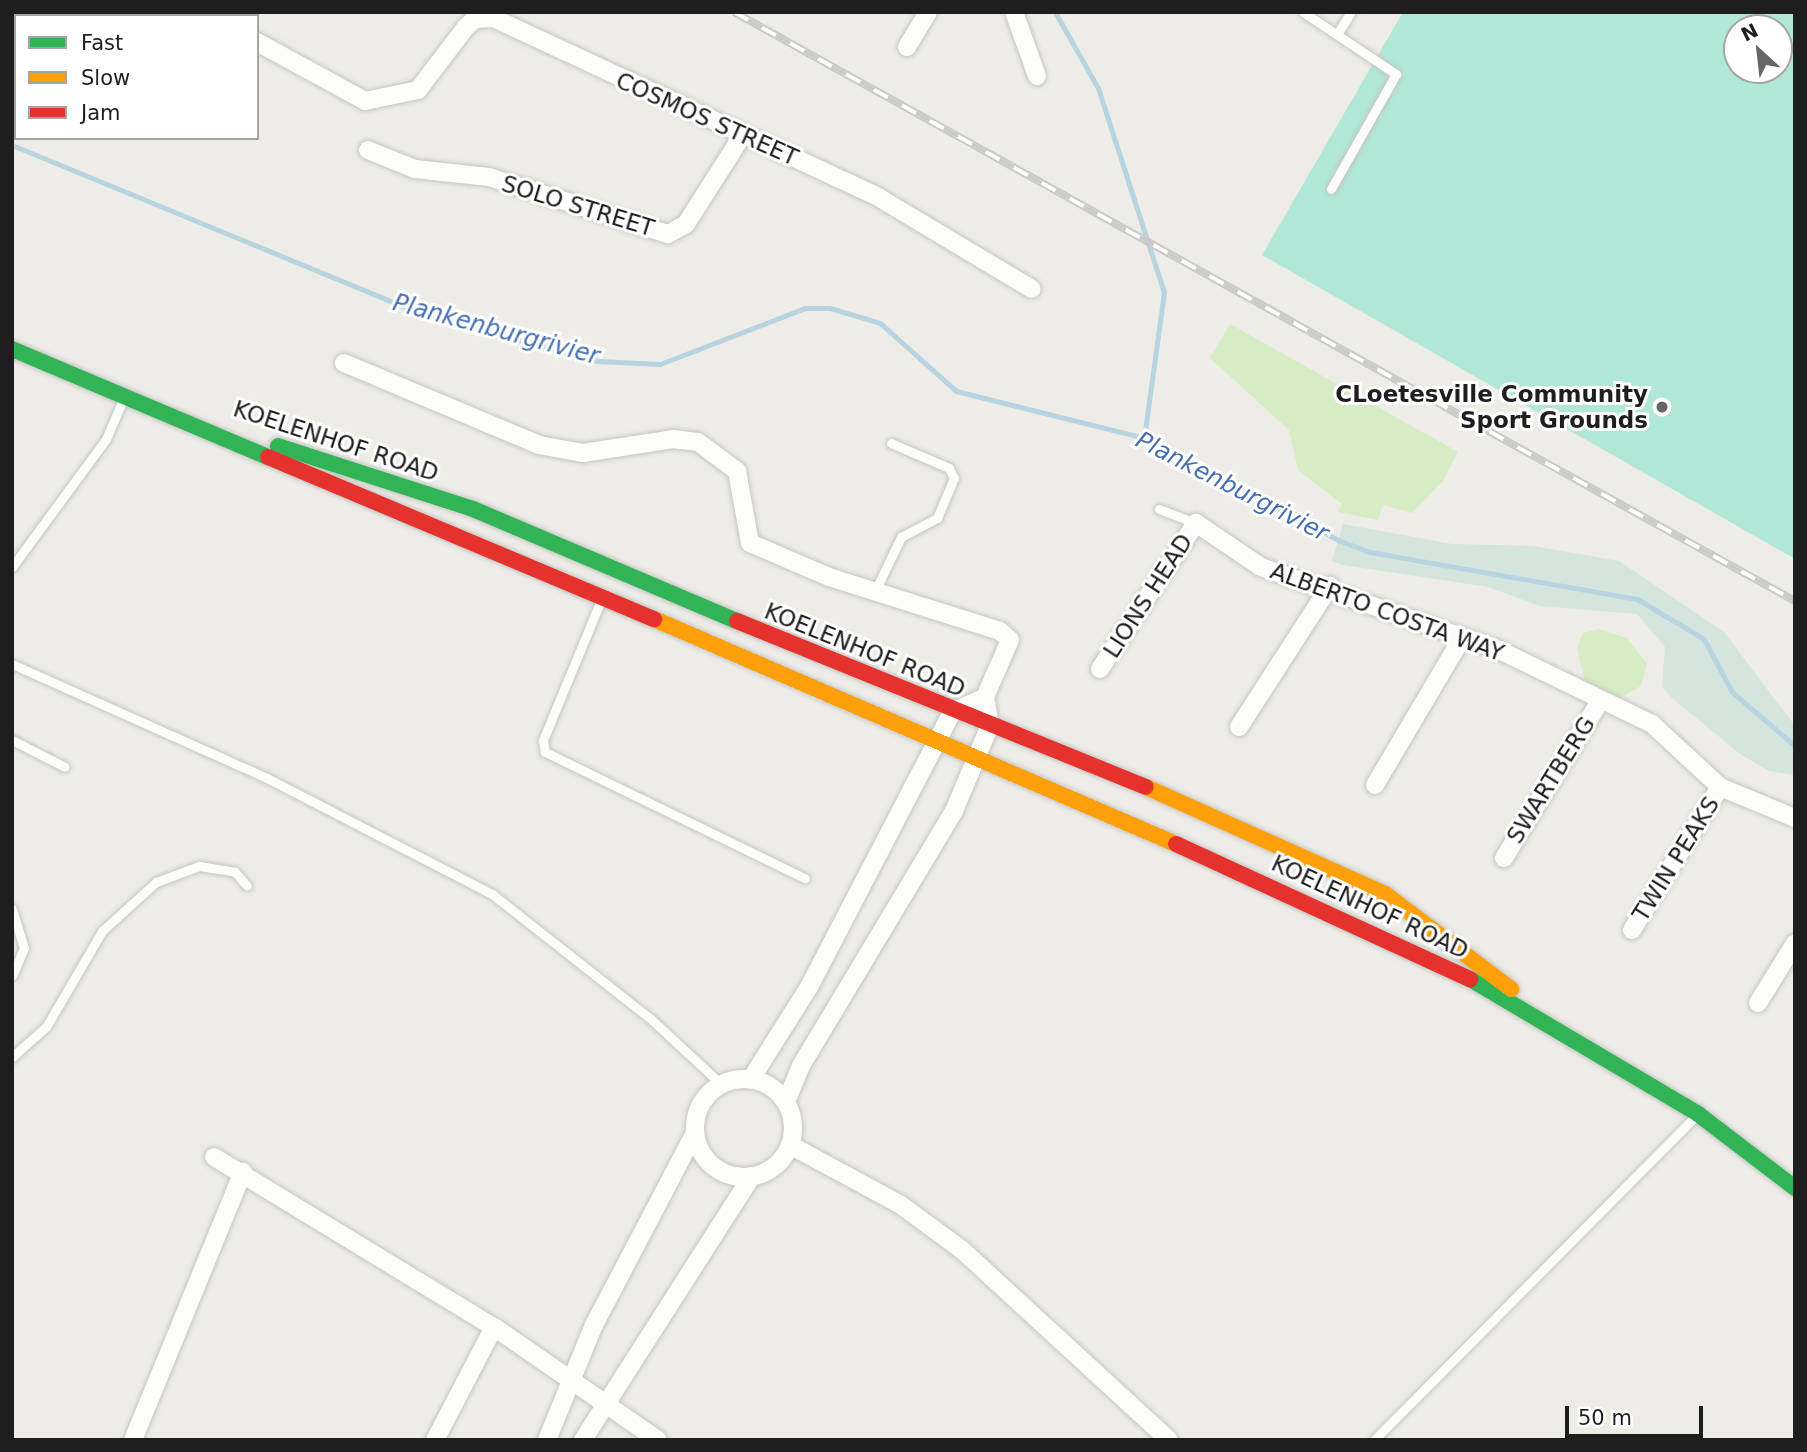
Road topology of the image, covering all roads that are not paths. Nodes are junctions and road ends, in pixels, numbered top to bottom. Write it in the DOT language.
graph roads {
  1 [pos="928,12"];
  2 [pos="1014,12"];
  3 [pos="1303,12"];
  4 [pos="1351,12"];
  5 [pos="1339,31"];
  6 [pos="259,44"];
  7 [pos="907,47"];
  8 [pos="1037,76"];
  9 [pos="742,136"];
  10 [pos="368,150"];
  11 [pos="1331,189"];
  12 [pos="1032,289"];
  13 [pos="12,349"];
  14 [pos="344,363"];
  15 [pos="124,397"];
  16 [pos="891,443"];
  17 [pos="1159,509"];
  18 [pos="1196,523"];
  19 [pos="12,567"];
  20 [pos="1330,586"];
  21 [pos="875,591"];
  22 [pos="601,598"];
  23 [pos="1460,641"];
  24 [pos="12,664"];
  25 [pos="1100,669"];
  26 [pos="985,697"];
  27 [pos="1599,703"];
  28 [pos="952,712"];
  29 [pos="990,725"];
  30 [pos="1239,727"];
  31 [pos="12,740"];
  32 [pos="938,740"];
  33 [pos="979,755"];
  34 [pos="65,767"];
  35 [pos="1375,785"];
  36 [pos="1720,787"];
  37 [pos="1795,818"];
  38 [pos="1504,858"];
  39 [pos="805,878"];
  40 [pos="247,886"];
  41 [pos="12,909"];
  42 [pos="1632,930"];
  43 [pos="1795,943"];
  44 [pos="12,976"];
  45 [pos="1758,1003"];
  46 [pos="1550,1022"];
  47 [pos="12,1056"];
  48 [pos="751,1079"];
  49 [pos="722,1085"];
  50 [pos="786,1102"];
  51 [pos="1698,1114"];
  52 [pos="695,1133"];
  53 [pos="790,1145"];
  54 [pos="214,1157"];
  55 [pos="243,1172"];
  56 [pos="751,1177"];
  57 [pos="1795,1188"];
  58 [pos="494,1327"];
  59 [pos="573,1378"];
  60 [pos="606,1401"];
  61 [pos="134,1440"];
  62 [pos="435,1440"];
  63 [pos="547,1440"];
  64 [pos="583,1440"];
  65 [pos="658,1440"];
  66 [pos="1169,1440"];
  67 [pos="1374,1440"];
  1 -- 7 [label="street"];
  2 -- 8 [label="street"];
  3 -- 5 [label="lane"];
  4 -- 5 [label="lane"];
  5 -- 11 [label="lane"];
  6 -- 9 [label="street, COSMOS STREET"];
  9 -- 10 [label="street, SOLO STREET"];
  9 -- 12 [label="street, COSMOS STREET"];
  13 -- 15 [label="main road, KOELENHOF ROAD"];
  14 -- 21 [label="street"];
  15 -- 19 [label="lane"];
  15 -- 22 [label="main road, KOELENHOF ROAD"];
  15 -- 28 [label="main road, KOELENHOF ROAD"];
  16 -- 21 [label="lane"];
  17 -- 18 [label="lane, ALBERTO COSTA WAY"];
  18 -- 20 [label="street, ALBERTO COSTA WAY"];
  18 -- 25 [label="street, LIONS HEAD"];
  20 -- 23 [label="street, ALBERTO COSTA WAY"];
  20 -- 30 [label="street"];
  21 -- 26 [label="street"];
  22 -- 32 [label="main road, KOELENHOF ROAD"];
  22 -- 39 [label="lane"];
  23 -- 27 [label="street, ALBERTO COSTA WAY"];
  23 -- 35 [label="street"];
  24 -- 49 [label="lane"];
  26 -- 28 [label="street"];
  26 -- 29 [label="street"];
  27 -- 36 [label="street, ALBERTO COSTA WAY"];
  27 -- 38 [label="street, SWARTBERG"];
  28 -- 29 [label="main road, KOELENHOF ROAD"];
  28 -- 32 [label="street"];
  29 -- 33 [label="street"];
  29 -- 46 [label="main road, KOELENHOF ROAD"];
  31 -- 34 [label="lane"];
  32 -- 33 [label="main road, KOELENHOF ROAD"];
  32 -- 48 [label="street"];
  33 -- 46 [label="main road, KOELENHOF ROAD"];
  33 -- 50 [label="street"];
  36 -- 37 [label="street, ALBERTO COSTA WAY"];
  36 -- 42 [label="street, TWIN PEAKS"];
  40 -- 47 [label="lane"];
  41 -- 44 [label="lane"];
  43 -- 45 [label="street"];
  46 -- 51 [label="main road, KOELENHOF ROAD"];
  48 -- 49 [label="street"];
  48 -- 50 [label="street"];
  49 -- 52 [label="street"];
  50 -- 53 [label="street"];
  51 -- 57 [label="main road, KOELENHOF ROAD"];
  51 -- 67 [label="lane"];
  52 -- 56 [label="street"];
  52 -- 59 [label="street"];
  53 -- 56 [label="street"];
  53 -- 66 [label="street"];
  54 -- 55 [label="street"];
  55 -- 58 [label="street"];
  55 -- 61 [label="street"];
  56 -- 60 [label="street"];
  58 -- 59 [label="street"];
  58 -- 62 [label="street"];
  59 -- 60 [label="street"];
  59 -- 63 [label="street"];
  60 -- 64 [label="street"];
  60 -- 65 [label="street"];
}
